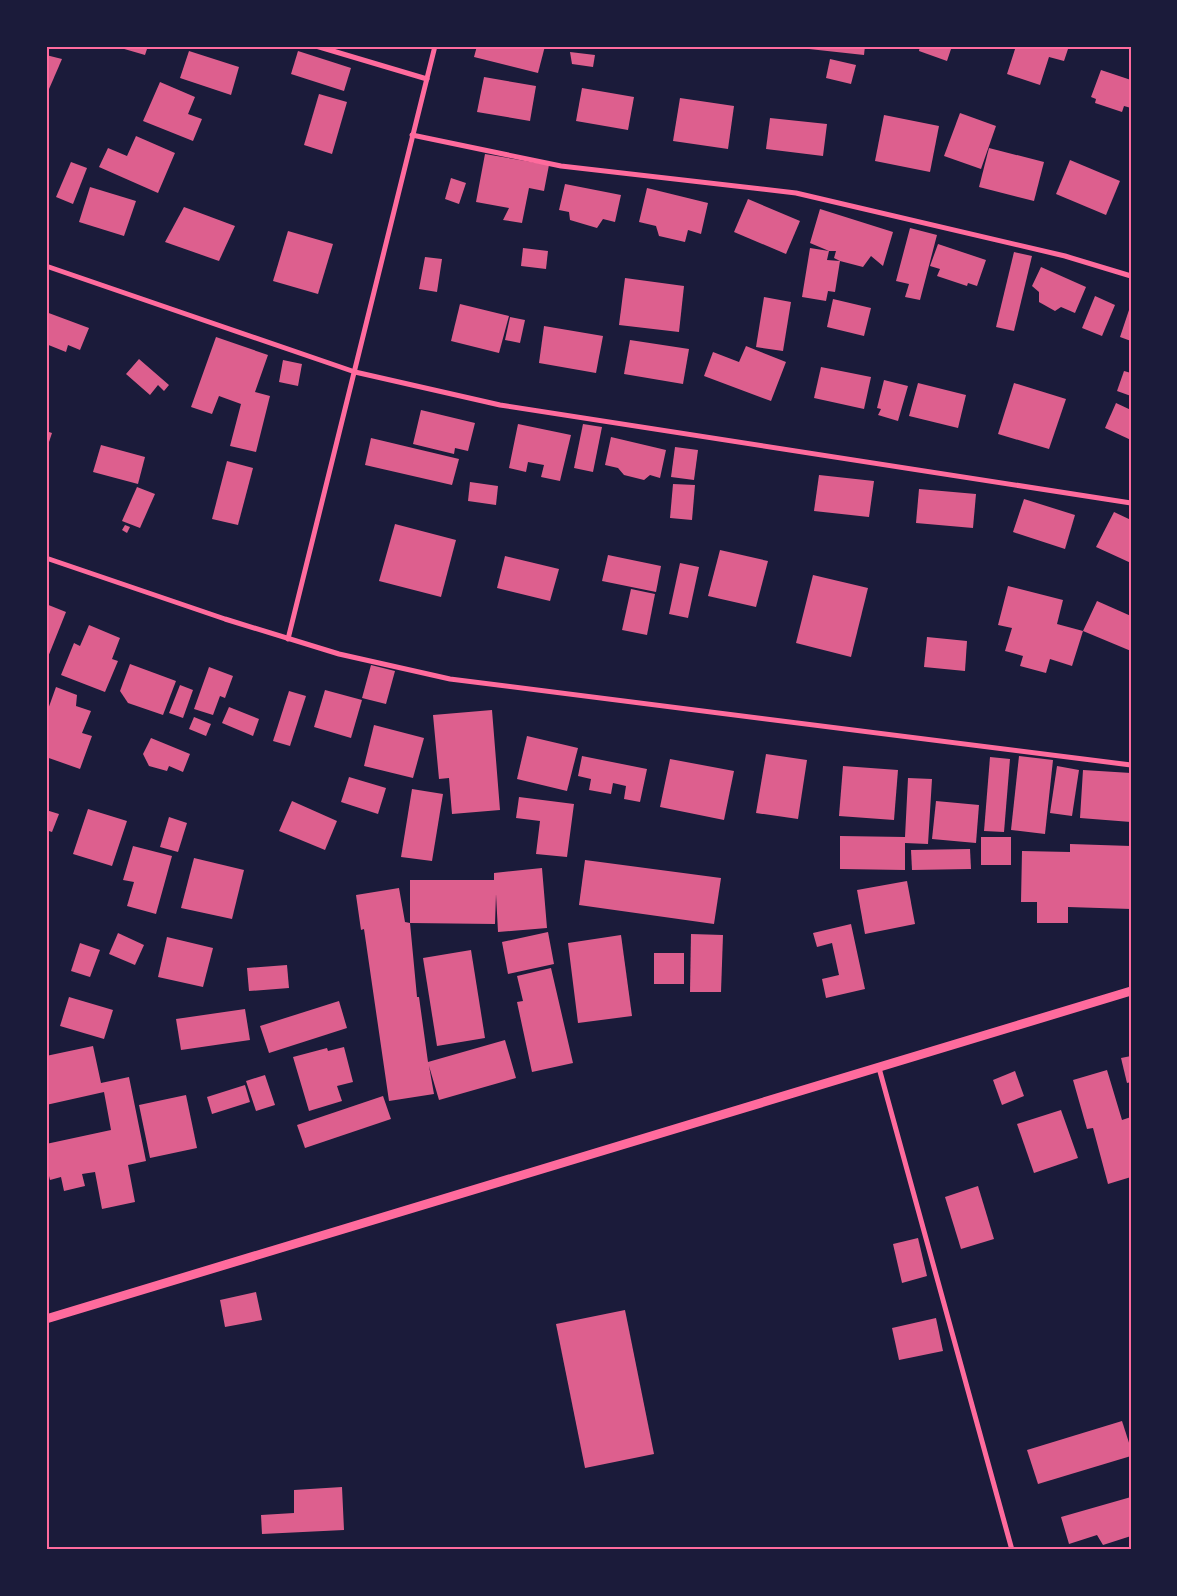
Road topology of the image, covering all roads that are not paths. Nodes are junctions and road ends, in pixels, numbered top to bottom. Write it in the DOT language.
graph roads {
  1 [pos="316,46"];
  2 [pos="435,46"];
  3 [pos="427,79"];
  4 [pos="412,135"];
  5 [pos="46,266"];
  6 [pos="1131,276"];
  7 [pos="355,372"];
  8 [pos="1131,503"];
  9 [pos="46,558"];
  10 [pos="288,639"];
  11 [pos="1131,765"];
  12 [pos="1131,991"];
  13 [pos="878,1068"];
  14 [pos="46,1320"];
  15 [pos="1012,1550"];
  1 -- 3 [label="street"];
  2 -- 3 [label="street"];
  3 -- 4 [label="street"];
  4 -- 6 [label="street"];
  4 -- 7 [label="street"];
  5 -- 7 [label="street"];
  7 -- 8 [label="street"];
  7 -- 10 [label="street"];
  9 -- 10 [label="street"];
  10 -- 11 [label="street"];
  12 -- 13 [label="street"];
  13 -- 14 [label="street"];
  13 -- 15 [label="street"];
}
